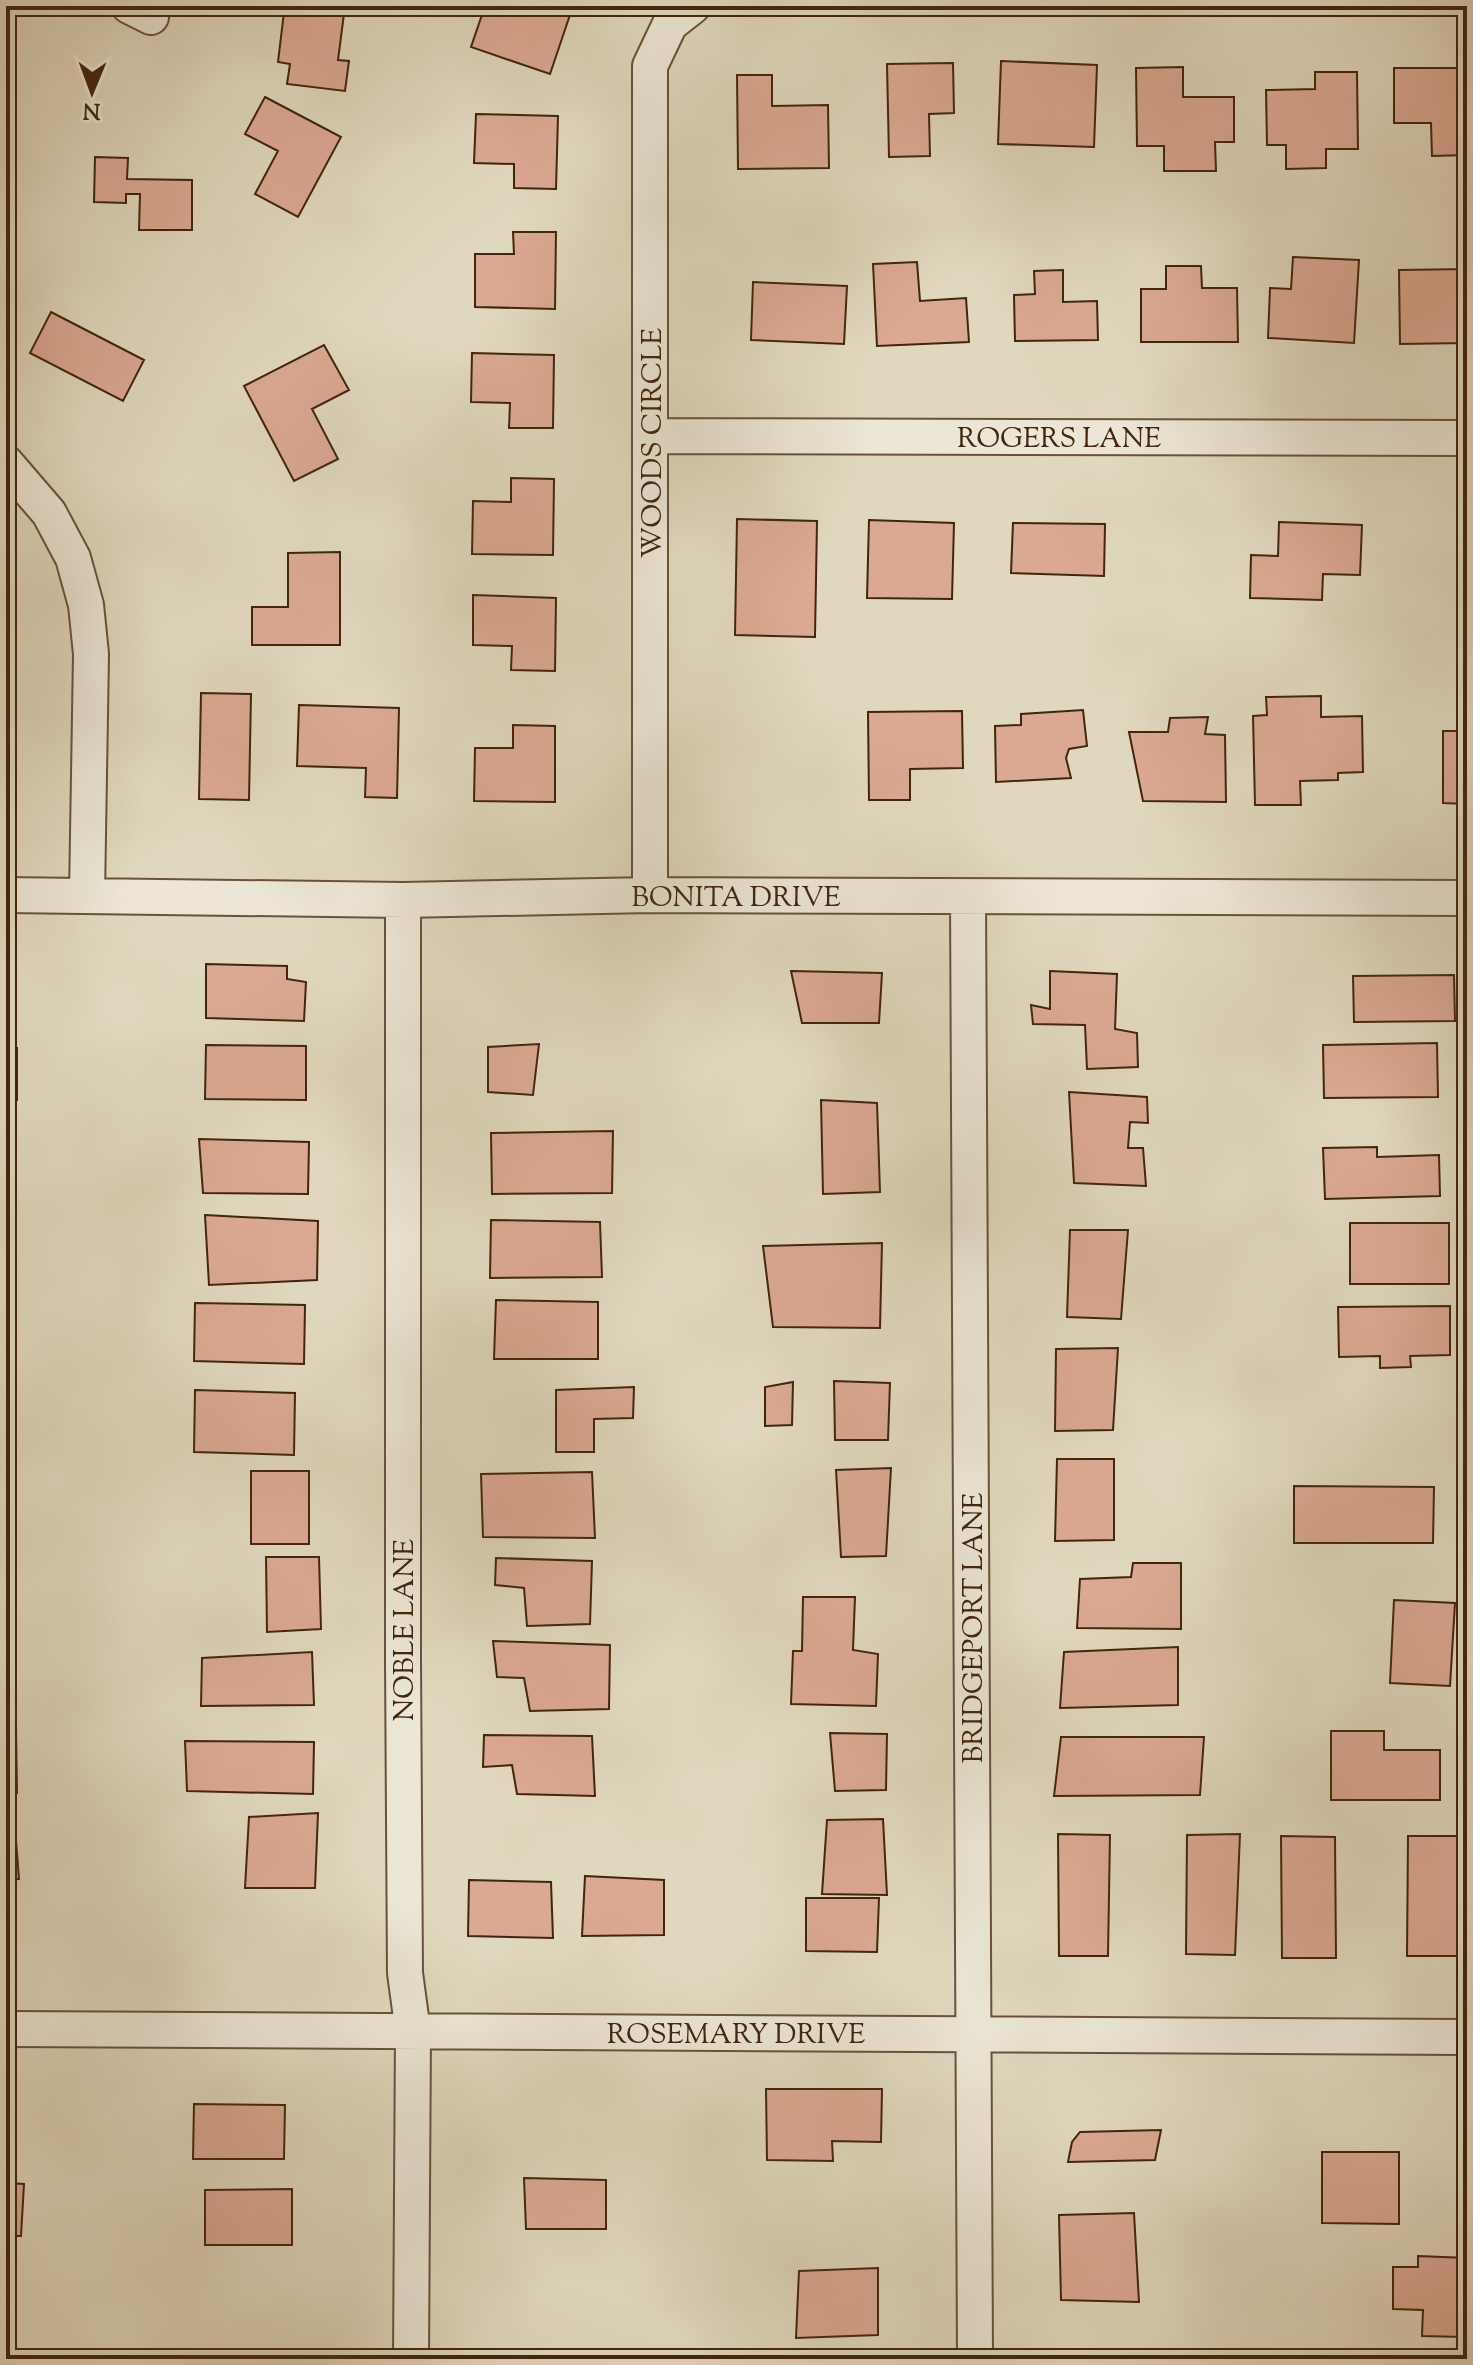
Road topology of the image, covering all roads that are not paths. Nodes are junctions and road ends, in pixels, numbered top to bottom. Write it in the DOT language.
graph roads {
  1 [pos="693,6"];
  2 [pos="651,436"];
  3 [pos="1467,438"];
  4 [pos="6,463"];
  5 [pos="6,895"];
  6 [pos="87,895"];
  7 [pos="650,895"];
  8 [pos="968,897"];
  9 [pos="1467,898"];
  10 [pos="403,900"];
  11 [pos="6,2029"];
  12 [pos="413,2032"];
  13 [pos="973,2035"];
  14 [pos="1467,2037"];
  15 [pos="411,2359"];
  16 [pos="975,2359"];
  1 -- 2 [label="street, WOODS CIRCLE"];
  2 -- 3 [label="street, ROGERS LANE"];
  2 -- 7 [label="street, WOODS CIRCLE"];
  4 -- 6 [label="street"];
  5 -- 6 [label="street, BONITA DRIVE"];
  6 -- 10 [label="street, BONITA DRIVE"];
  7 -- 8 [label="street, BONITA DRIVE"];
  7 -- 10 [label="street, BONITA DRIVE"];
  8 -- 9 [label="street, BONITA DRIVE"];
  8 -- 13 [label="street, BRIDGEPORT LANE"];
  10 -- 12 [label="street, NOBLE LANE"];
  11 -- 12 [label="street, ROSEMARY DRIVE"];
  12 -- 13 [label="street, ROSEMARY DRIVE"];
  12 -- 15 [label="street, NOBLE LANE"];
  13 -- 14 [label="street, ROSEMARY DRIVE"];
  13 -- 16 [label="street, BRIDGEPORT LANE"];
}
